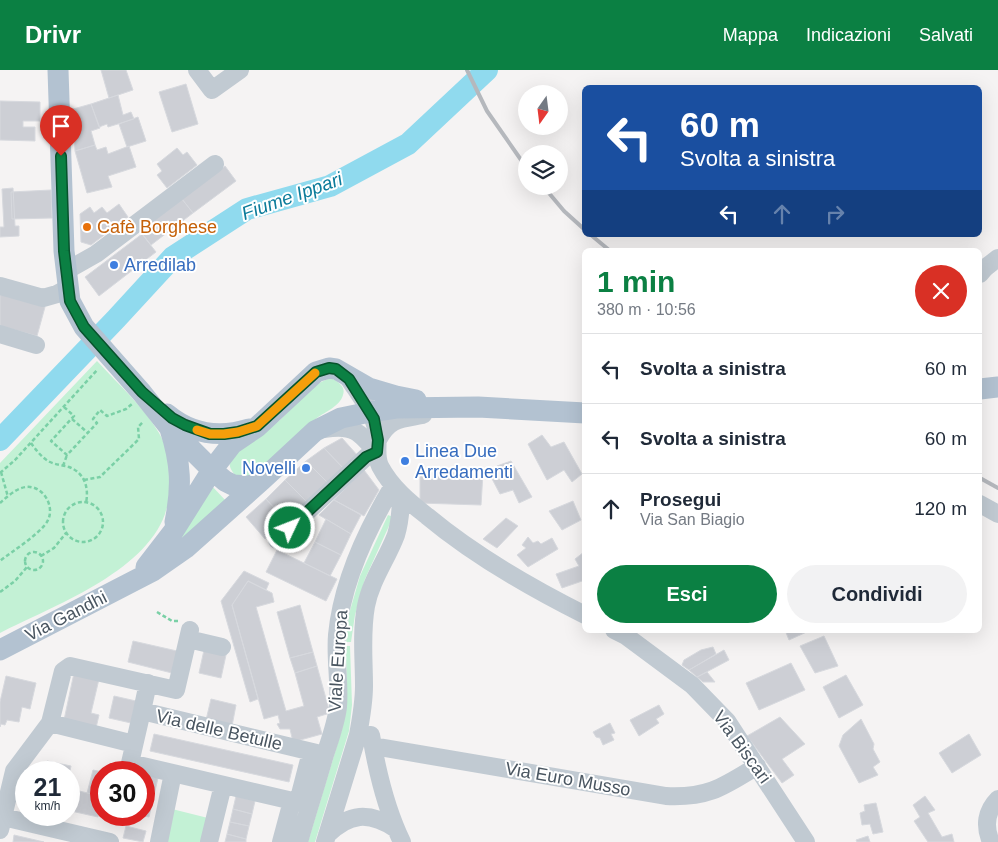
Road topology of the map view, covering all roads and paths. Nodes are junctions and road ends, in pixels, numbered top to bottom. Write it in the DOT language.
graph roads {
  1 [pos="58,70"];
  2 [pos="197,70"];
  3 [pos="240,70"];
  4 [pos="215,164"];
  5 [pos="998,258"];
  6 [pos="982,272"];
  7 [pos="67,280"];
  8 [pos="0,286"];
  9 [pos="0,334"];
  10 [pos="36,345"];
  11 [pos="106,360"];
  12 [pos="347,377"];
  13 [pos="998,387"];
  14 [pos="982,389"];
  15 [pos="140,396"];
  16 [pos="64,407"];
  17 [pos="478,407"];
  18 [pos="370,412"];
  19 [pos="582,413"];
  20 [pos="72,418"];
  21 [pos="160,424"];
  22 [pos="257,426"];
  23 [pos="315,431"];
  24 [pos="88,433"];
  25 [pos="31,442"];
  26 [pos="378,446"];
  27 [pos="66,456"];
  28 [pos="63,466"];
  29 [pos="212,470"];
  30 [pos="0,473"];
  31 [pos="84,480"];
  32 [pos="262,481"];
  33 [pos="397,490"];
  34 [pos="8,497"];
  35 [pos="0,503"];
  36 [pos="86,503"];
  37 [pos="982,505"];
  38 [pos="998,514"];
  39 [pos="427,517"];
  40 [pos="173,532"];
  41 [pos="66,533"];
  42 [pos="396,535"];
  43 [pos="277,540"];
  44 [pos="41,556"];
  45 [pos="0,561"];
  46 [pos="28,567"];
  47 [pos="132,582"];
  48 [pos="0,592"];
  49 [pos="157,612"];
  50 [pos="582,613"];
  51 [pos="187,631"];
  52 [pos="620,633"];
  53 [pos="222,647"];
  54 [pos="1,648"];
  55 [pos="148,683"];
  56 [pos="364,688"];
  57 [pos="142,712"];
  58 [pos="50,723"];
  59 [pos="134,744"];
  60 [pos="373,746"];
  61 [pos="318,754"];
  62 [pos="757,766"];
  63 [pos="173,773"];
  64 [pos="222,785"];
  65 [pos="998,799"];
  66 [pos="300,803"];
  67 [pos="2,823"];
  68 [pos="399,835"];
  69 [pos="326,839"];
  70 [pos="110,842"];
  71 [pos="159,842"];
  72 [pos="209,842"];
  73 [pos="281,842"];
  74 [pos="299,842"];
  75 [pos="806,842"];
  76 [pos="991,842"];
  1 -- 7 [label="main road"];
  2 -- 3 [label="street"];
  4 -- 7 [label="street"];
  5 -- 6 [label="street"];
  7 -- 8 [label="street"];
  7 -- 11 [label="main road"];
  9 -- 10 [label="street"];
  11 -- 15 [label="main road"];
  11 -- 16 [label="path"];
  12 -- 17 [label="main road"];
  12 -- 18 [label="street"];
  12 -- 22 [label="main road"];
  12 -- 23 [label="main road"];
  13 -- 14 [label="main road"];
  15 -- 21 [label="main road"];
  15 -- 22 [label="main road"];
  15 -- 24 [label="path"];
  16 -- 20 [label="path"];
  16 -- 25 [label="path"];
  17 -- 18 [label="main road"];
  17 -- 19 [label="main road"];
  17 -- 26 [label="street"];
  18 -- 23 [label="main road"];
  18 -- 26 [label="street"];
  20 -- 24 [label="path"];
  20 -- 27 [label="path"];
  21 -- 29 [label="main road"];
  21 -- 31 [label="path"];
  21 -- 40 [label="main road"];
  22 -- 29 [label="main road"];
  23 -- 26 [label="street"];
  23 -- 32 [label="main road, Via Gandhi"];
  24 -- 27 [label="path"];
  25 -- 28 [label="path"];
  25 -- 30 [label="path"];
  26 -- 33 [label="street"];
  26 -- 43 [label="street"];
  27 -- 28 [label="path"];
  28 -- 31 [label="path"];
  29 -- 32 [label="main road"];
  29 -- 40 [label="main road"];
  30 -- 34 [label="path"];
  31 -- 36 [label="path"];
  32 -- 47 [label="main road, Via Gandhi"];
  33 -- 39 [label="street"];
  33 -- 42 [label="street"];
  33 -- 61 [label="street, Viale Europa"];
  34 -- 35 [label="path"];
  34 -- 45 [label="path"];
  36 -- 41 [label="path"];
  36 -- 41 [label="path"];
  37 -- 38 [label="street"];
  39 -- 42 [label="street"];
  39 -- 50 [label="street"];
  40 -- 47 [label="main road"];
  41 -- 44 [label="path"];
  42 -- 56 [label="street, Viale Europa"];
  44 -- 46 [label="path"];
  44 -- 46 [label="path"];
  46 -- 48 [label="path"];
  47 -- 54 [label="main road, Via Gandhi"];
  49 -- 51 [label="path"];
  51 -- 53 [label="street"];
  51 -- 55 [label="street, Via delle Betulle"];
  52 -- 62 [label="street, Via Biscari"];
  55 -- 57 [label="street, Via delle Betulle"];
  55 -- 58 [label="street, Via delle Betulle"];
  56 -- 60 [label="street"];
  56 -- 69 [label="street, Viale Europa"];
  57 -- 59 [label="street"];
  57 -- 61 [label="street, Via delle Betulle"];
  58 -- 59 [label="street"];
  58 -- 67 [label="street, Via delle Betulle"];
  59 -- 63 [label="street"];
  60 -- 62 [label="street, Via Euro Musso"];
  60 -- 68 [label="street"];
  61 -- 66 [label="street, Viale Europa"];
  62 -- 75 [label="street, Via Biscari"];
  63 -- 64 [label="street"];
  63 -- 71 [label="street"];
  64 -- 66 [label="street"];
  64 -- 72 [label="street"];
  65 -- 76 [label="street"];
  66 -- 73 [label="street"];
  66 -- 74 [label="street, Viale Europa"];
  67 -- 70 [label="street"];
  68 -- 69 [label="street"];
}
